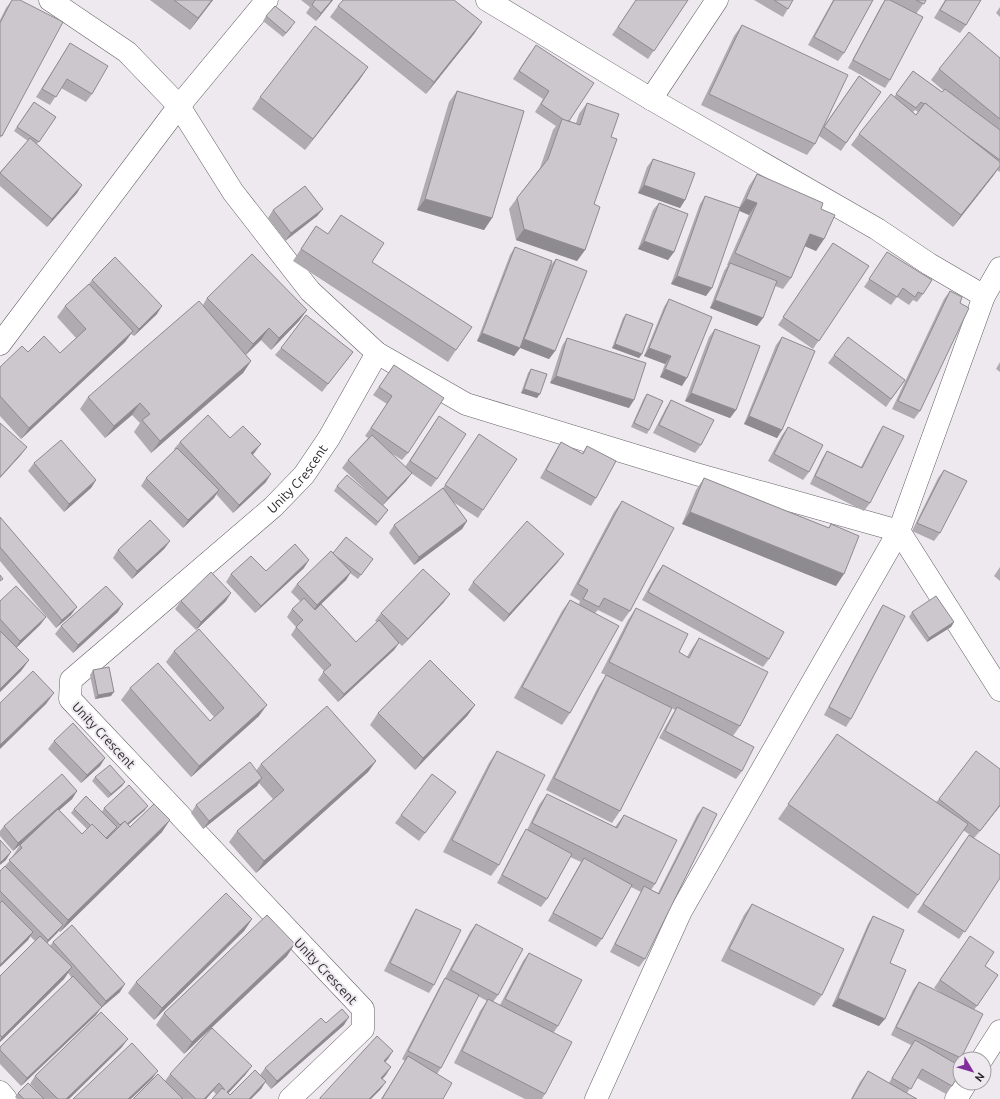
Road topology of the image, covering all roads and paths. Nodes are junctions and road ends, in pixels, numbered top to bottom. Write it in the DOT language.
graph roads {
  1 [pos="50,0"];
  2 [pos="267,0"];
  3 [pos="487,0"];
  4 [pos="717,0"];
  5 [pos="651,99"];
  6 [pos="179,106"];
  7 [pos="1000,268"];
  8 [pos="984,296"];
  9 [pos="0,344"];
  10 [pos="377,353"];
  11 [pos="899,531"];
  12 [pos="1000,690"];
  13 [pos="1000,1031"];
  14 [pos="987,1051"];
  15 [pos="0,1092"];
  16 [pos="6,1099"];
  17 [pos="290,1099"];
  18 [pos="596,1099"];
  1 -- 6 [label="street"];
  2 -- 6 [label="street"];
  3 -- 5 [label="street"];
  4 -- 5 [label="street"];
  5 -- 8 [label="street"];
  6 -- 9 [label="street"];
  6 -- 10 [label="street"];
  7 -- 8 [label="street"];
  8 -- 11 [label="street"];
  10 -- 11 [label="street"];
  10 -- 17 [label="street, Unity Crescent"];
  11 -- 12 [label="street"];
  11 -- 18 [label="street"];
  13 -- 14 [label="street"];
  15 -- 16 [label="street"];
}
